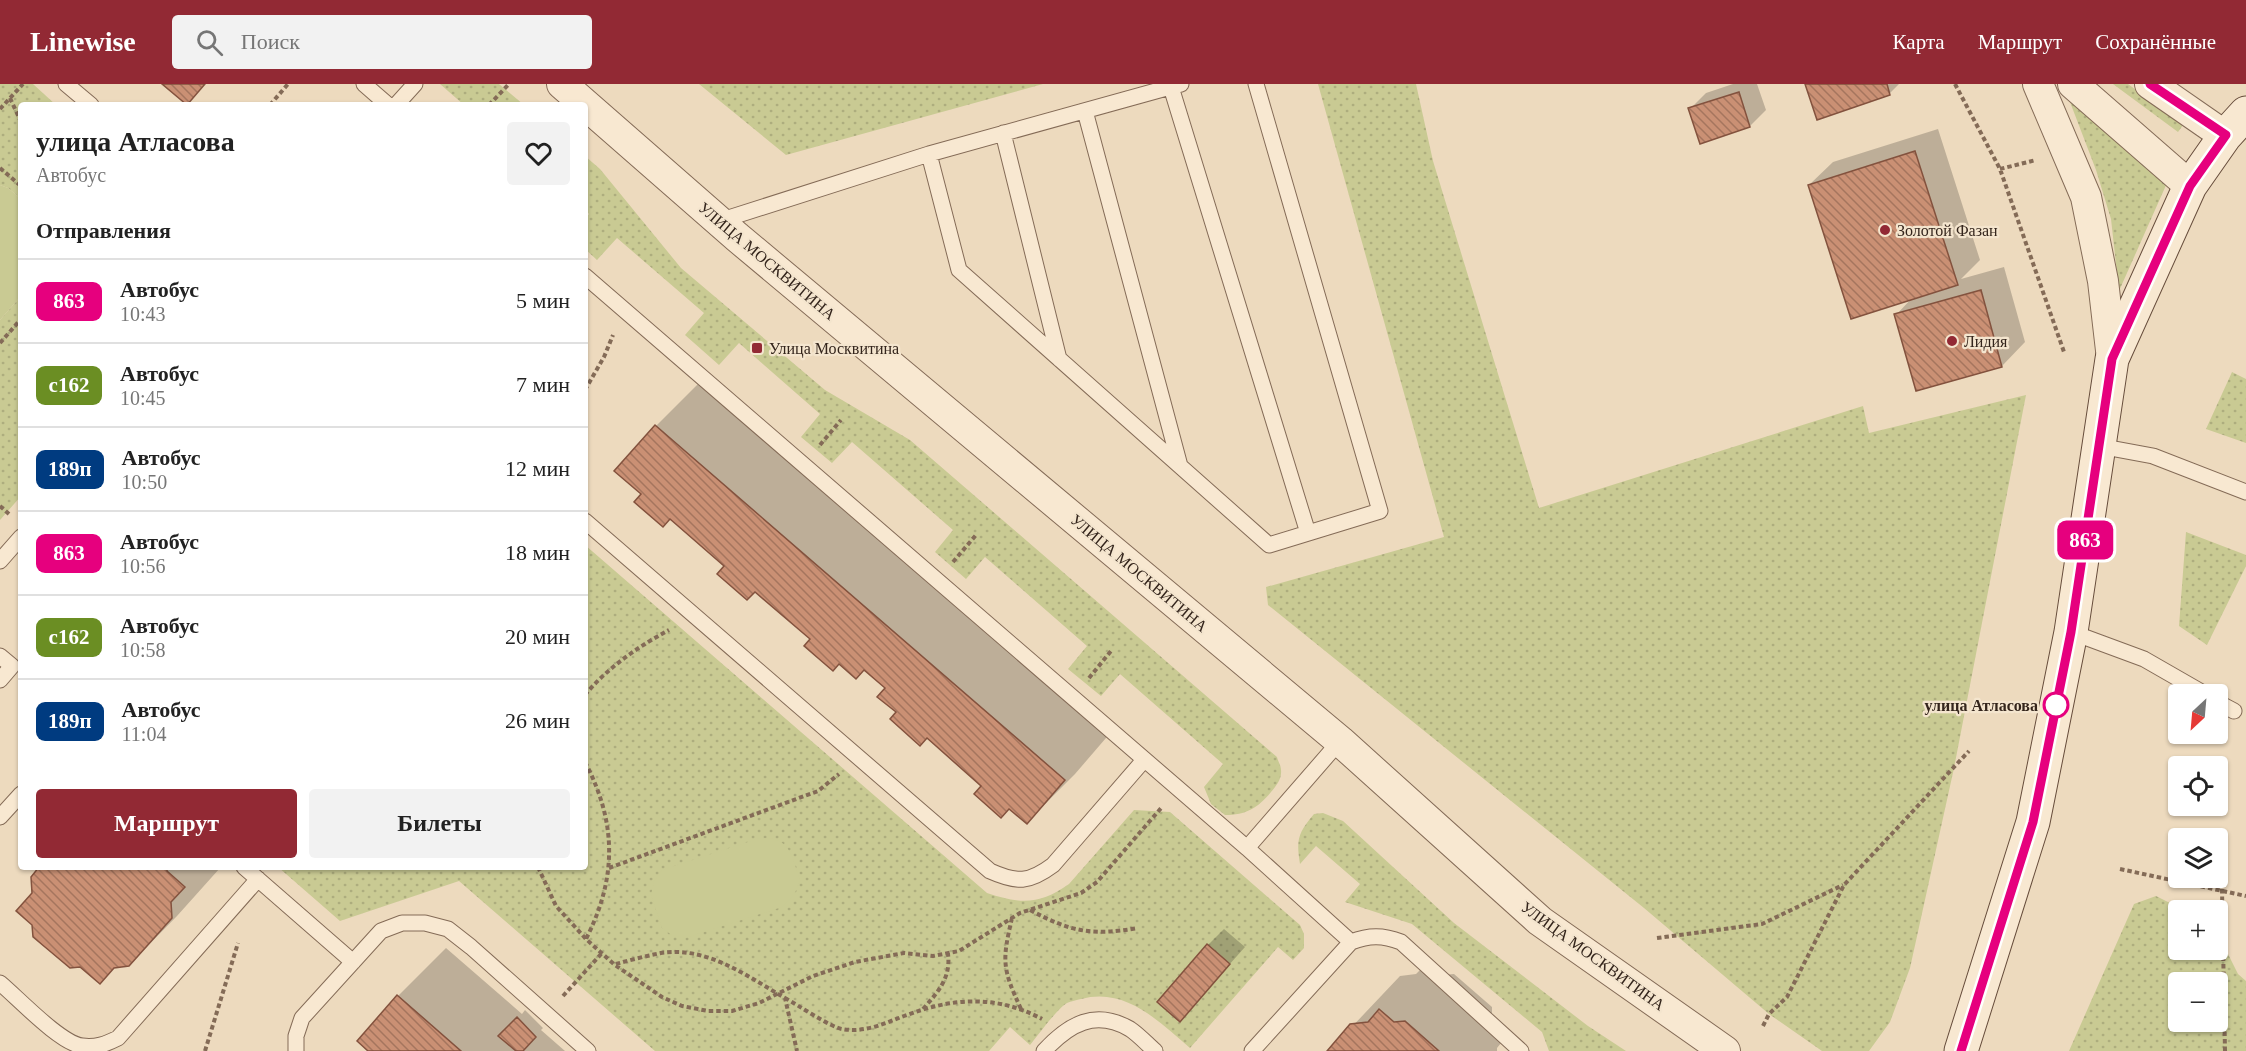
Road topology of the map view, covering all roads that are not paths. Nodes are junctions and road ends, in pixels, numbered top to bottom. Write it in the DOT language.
graph roads {
  1 [pos="66,84"];
  2 [pos="364,84"];
  3 [pos="415,84"];
  4 [pos="561,84"];
  5 [pos="1256,84"];
  6 [pos="2038,84"];
  7 [pos="2073,84"];
  8 [pos="2150,84"];
  9 [pos="1176,85"];
  10 [pos="87,102"];
  11 [pos="385,102"];
  12 [pos="399,102"];
  13 [pos="582,102"];
  14 [pos="588,107"];
  15 [pos="1085,111"];
  16 [pos="2236,124"];
  17 [pos="1003,133"];
  18 [pos="929,154"];
  19 [pos="2190,186"];
  20 [pos="719,221"];
  21 [pos="588,279"];
  22 [pos="1059,359"];
  23 [pos="2112,359"];
  24 [pos="2099,446"];
  25 [pos="1180,466"];
  26 [pos="2246,492"];
  27 [pos="588,524"];
  28 [pos="1308,533"];
  29 [pos="18,540"];
  30 [pos="0,561"];
  31 [pos="2071,632"];
  32 [pos="11,666"];
  33 [pos="0,680"];
  34 [pos="2188,684"];
  35 [pos="2228,708"];
  36 [pos="2234,711"];
  37 [pos="1340,741"];
  38 [pos="1144,760"];
  39 [pos="18,797"];
  40 [pos="0,817"];
  41 [pos="1247,849"];
  42 [pos="248,870"];
  43 [pos="258,879"];
  44 [pos="1351,942"];
  45 [pos="353,962"];
  46 [pos="0,982"];
  47 [pos="296,1051"];
  48 [pos="588,1051"];
  49 [pos="1044,1051"];
  50 [pos="1155,1051"];
  51 [pos="1252,1051"];
  52 [pos="1521,1051"];
  53 [pos="1725,1051"];
  54 [pos="1961,1051"];
  1 -- 10 [label="lane"];
  2 -- 11 [label="lane"];
  3 -- 12 [label="lane"];
  4 -- 13 [label="street, УЛИЦА МОСКВИТИНА"];
  5 -- 28 [label="lane"];
  6 -- 23 [label="street"];
  7 -- 19 [label="street"];
  8 -- 16 [label="street"];
  9 -- 15 [label="lane"];
  9 -- 28 [label="lane"];
  14 -- 20 [label="street, УЛИЦА МОСКВИТИНА"];
  15 -- 17 [label="lane"];
  15 -- 25 [label="lane"];
  16 -- 19 [label="main road"];
  17 -- 18 [label="lane"];
  17 -- 22 [label="lane"];
  18 -- 20 [label="lane"];
  18 -- 22 [label="lane"];
  19 -- 23 [label="main road"];
  20 -- 37 [label="street, УЛИЦА МОСКВИТИНА"];
  21 -- 38 [label="lane"];
  22 -- 25 [label="lane"];
  23 -- 24 [label="main road"];
  24 -- 26 [label="lane"];
  24 -- 31 [label="main road"];
  25 -- 28 [label="lane"];
  27 -- 38 [label="lane"];
  29 -- 30 [label="lane"];
  31 -- 34 [label="lane"];
  31 -- 54 [label="main road"];
  32 -- 33 [label="lane"];
  35 -- 36 [label="lane"];
  37 -- 41 [label="lane"];
  37 -- 53 [label="street, УЛИЦА МОСКВИТИНА"];
  38 -- 41 [label="lane"];
  39 -- 40 [label="lane"];
  41 -- 44 [label="lane"];
  42 -- 43 [label="lane"];
  43 -- 45 [label="lane"];
  43 -- 46 [label="lane"];
  44 -- 51 [label="lane"];
  44 -- 52 [label="lane"];
  45 -- 47 [label="lane"];
  45 -- 48 [label="lane"];
  49 -- 50 [label="lane"];
}
